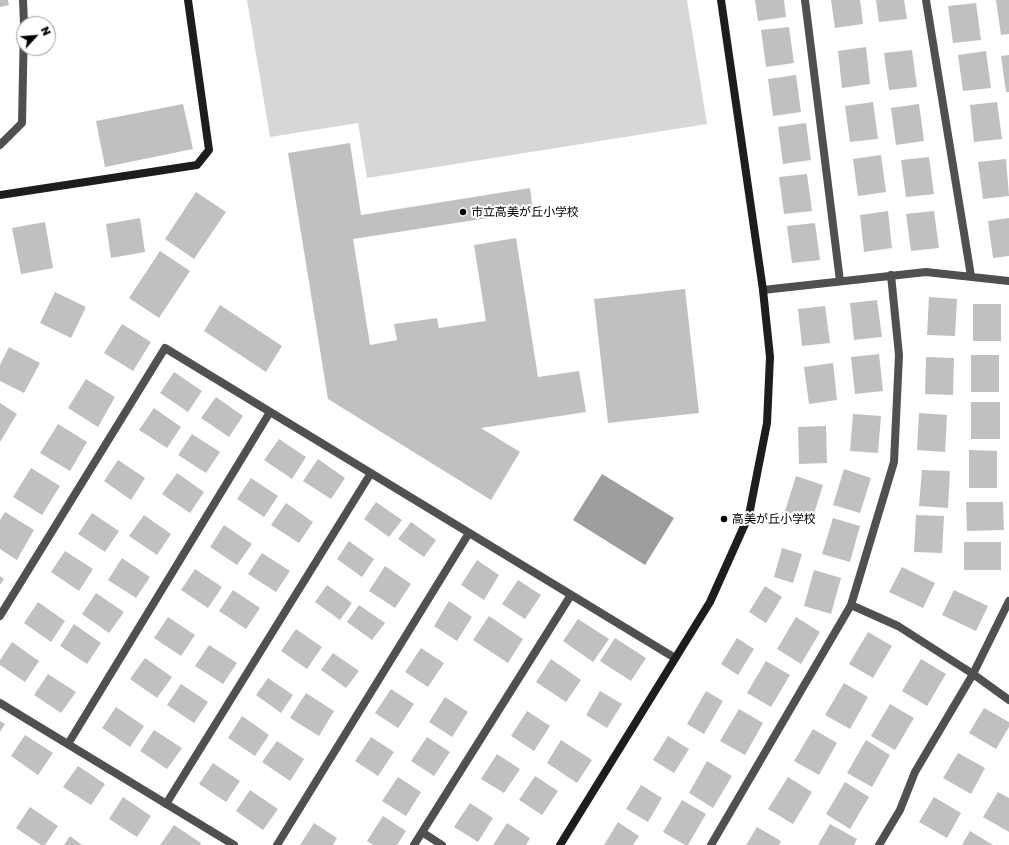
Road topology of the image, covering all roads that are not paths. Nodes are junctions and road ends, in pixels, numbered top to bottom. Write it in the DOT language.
graph roads {
  1 [pos="23,0"];
  2 [pos="188,0"];
  3 [pos="721,0"];
  4 [pos="805,0"];
  5 [pos="926,0"];
  6 [pos="24,16"];
  7 [pos="23,56"];
  8 [pos="0,145"];
  9 [pos="0,195"];
  10 [pos="891,275"];
  11 [pos="971,276"];
  12 [pos="840,281"];
  13 [pos="1009,281"];
  14 [pos="763,290"];
  15 [pos="270,412"];
  16 [pos="371,473"];
  17 [pos="468,533"];
  18 [pos="571,595"];
  19 [pos="1009,601"];
  20 [pos="852,605"];
  21 [pos="0,616"];
  22 [pos="675,658"];
  23 [pos="973,674"];
  24 [pos="1009,700"];
  25 [pos="0,703"];
  26 [pos="68,744"];
  27 [pos="166,804"];
  28 [pos="422,832"];
  29 [pos="234,845"];
  30 [pos="277,845"];
  31 [pos="414,845"];
  32 [pos="442,845"];
  33 [pos="560,845"];
  34 [pos="711,845"];
  35 [pos="879,845"];
  1 -- 6 [label="street"];
  2 -- 9 [label="street"];
  3 -- 14 [label="street"];
  4 -- 12 [label="street"];
  5 -- 11 [label="street"];
  7 -- 8 [label="street"];
  10 -- 11 [label="street"];
  10 -- 12 [label="street"];
  10 -- 20 [label="street"];
  11 -- 13 [label="street"];
  12 -- 14 [label="street"];
  14 -- 22 [label="street"];
  15 -- 16 [label="street"];
  15 -- 21 [label="street"];
  15 -- 26 [label="street"];
  16 -- 17 [label="street"];
  16 -- 27 [label="street"];
  17 -- 18 [label="street"];
  17 -- 30 [label="street"];
  18 -- 22 [label="street"];
  18 -- 28 [label="street"];
  19 -- 23 [label="street"];
  20 -- 23 [label="street"];
  20 -- 34 [label="street"];
  22 -- 33 [label="street"];
  23 -- 24 [label="street"];
  23 -- 35 [label="street"];
  25 -- 26 [label="street"];
  26 -- 27 [label="street"];
  27 -- 29 [label="street"];
  28 -- 31 [label="street"];
  28 -- 32 [label="street"];
}
